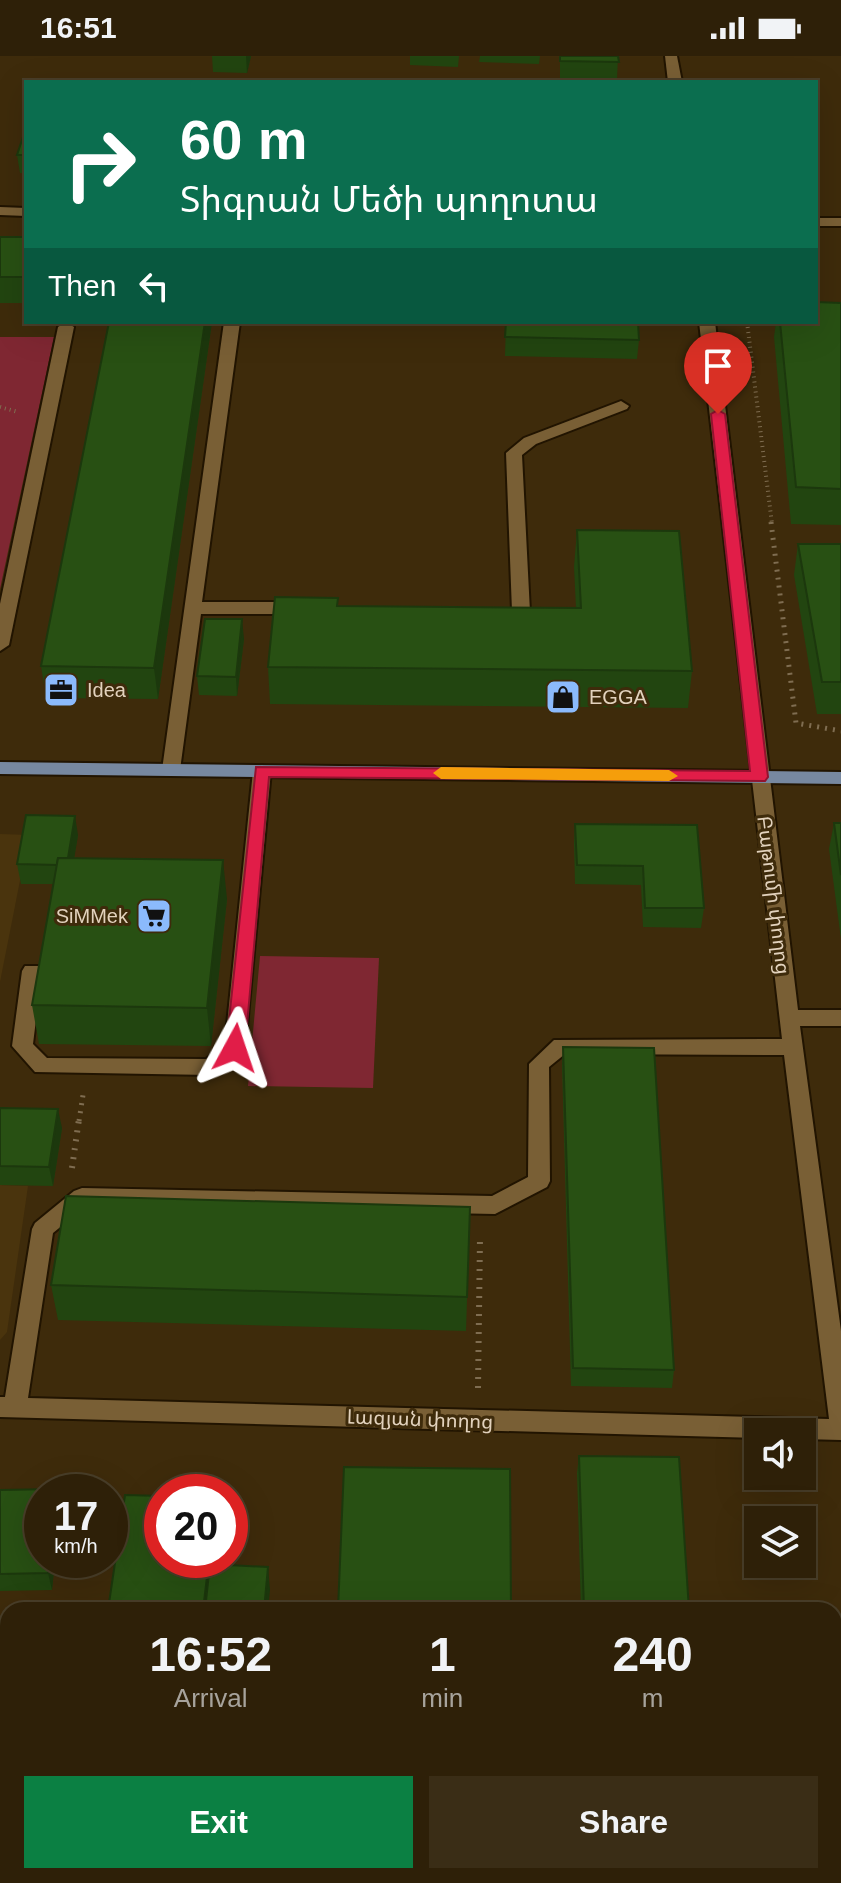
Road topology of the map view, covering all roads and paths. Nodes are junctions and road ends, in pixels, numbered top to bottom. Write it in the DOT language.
graph roads {
  1 [pos="671,56"];
  2 [pos="675,80"];
  3 [pos="0,211"];
  4 [pos="24,212"];
  5 [pos="818,222"];
  6 [pos="841,222"];
  7 [pos="232,324"];
  8 [pos="707,324"];
  9 [pos="747,324"];
  10 [pos="66,327"];
  11 [pos="621,406"];
  12 [pos="193,608"];
  13 [pos="315,608"];
  14 [pos="494,629"];
  15 [pos="0,645"];
  16 [pos="841,731"];
  17 [pos="0,768"];
  18 [pos="171,770"];
  19 [pos="262,771"];
  20 [pos="759,777"];
  21 [pos="841,778"];
  22 [pos="32,971"];
  23 [pos="789,1018"];
  24 [pos="841,1018"];
  25 [pos="793,1047"];
  26 [pos="88,1066"];
  27 [pos="70,1180"];
  28 [pos="480,1204"];
  29 [pos="8,1407"];
  30 [pos="841,1419"];
  31 [pos="478,1421"];
  32 [pos="841,1430"];
  1 -- 2 [label="street"];
  3 -- 4 [label="street"];
  5 -- 6 [label="street"];
  7 -- 12 [label="street"];
  8 -- 20 [label="street, Բաթումի փողոց"];
  9 -- 16 [label="path"];
  10 -- 15 [label="street"];
  11 -- 14 [label="street"];
  12 -- 13 [label="street"];
  12 -- 18 [label="street"];
  17 -- 18 [label="main road"];
  18 -- 19 [label="main road"];
  19 -- 20 [label="main road"];
  19 -- 26 [label="street"];
  20 -- 21 [label="main road"];
  20 -- 23 [label="street, Բաթումի փողոց"];
  22 -- 26 [label="street"];
  23 -- 24 [label="street"];
  23 -- 25 [label="street, Բաթումի փողոց"];
  25 -- 28 [label="street"];
  25 -- 30 [label="street, Բաթումի փողոց"];
  26 -- 27 [label="path"];
  28 -- 29 [label="street"];
  28 -- 31 [label="path"];
  29 -- 31 [label="street, Լազյան փողոց"];
  31 -- 32 [label="street, Լազյան փողոց"];
}
